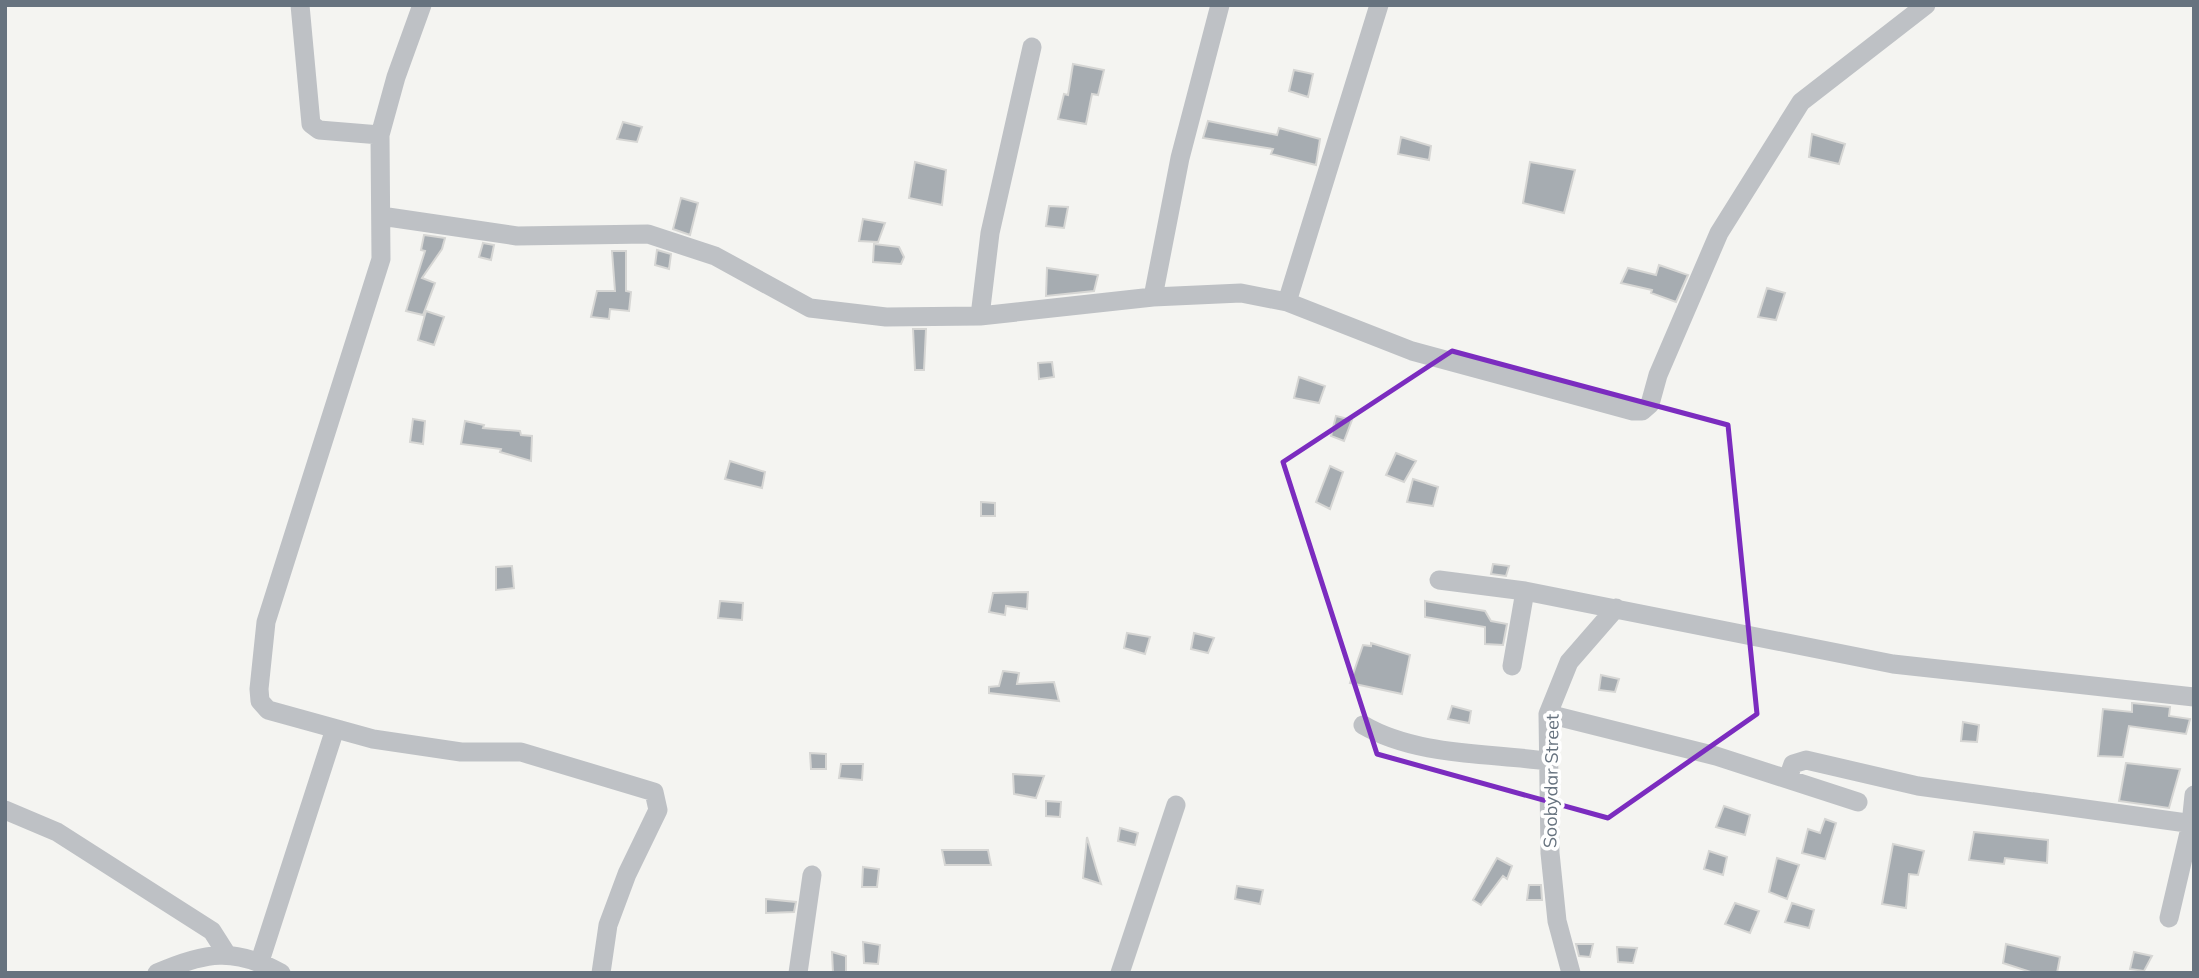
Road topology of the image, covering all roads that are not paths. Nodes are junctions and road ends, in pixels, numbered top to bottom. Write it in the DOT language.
graph roads {
  1 [pos="300,5"];
  2 [pos="422,5"];
  3 [pos="1220,5"];
  4 [pos="1379,5"];
  5 [pos="1926,5"];
  6 [pos="1032,47"];
  7 [pos="380,135"];
  8 [pos="381,216"];
  9 [pos="1153,297"];
  10 [pos="1287,302"];
  11 [pos="980,316"];
  12 [pos="1439,580"];
  13 [pos="1525,591"];
  14 [pos="1616,608"];
  15 [pos="1512,666"];
  16 [pos="2194,697"];
  17 [pos="1548,715"];
  18 [pos="1363,725"];
  19 [pos="335,729"];
  20 [pos="1547,761"];
  21 [pos="1788,778"];
  22 [pos="2194,795"];
  23 [pos="1858,802"];
  24 [pos="1175,805"];
  25 [pos="5,808"];
  26 [pos="2192,824"];
  27 [pos="812,875"];
  28 [pos="2169,918"];
  29 [pos="226,953"];
  30 [pos="260,961"];
  31 [pos="157,973"];
  32 [pos="281,973"];
  33 [pos="601,973"];
  34 [pos="798,973"];
  35 [pos="1120,973"];
  36 [pos="1571,973"];
  1 -- 7 [label="street"];
  2 -- 7 [label="street"];
  3 -- 9 [label="street"];
  4 -- 10 [label="street"];
  5 -- 10 [label="street"];
  6 -- 11 [label="street"];
  7 -- 8 [label="street"];
  8 -- 11 [label="street"];
  8 -- 19 [label="street"];
  9 -- 10 [label="street"];
  9 -- 11 [label="street"];
  12 -- 13 [label="street"];
  13 -- 14 [label="street"];
  13 -- 15 [label="street"];
  14 -- 16 [label="street"];
  14 -- 17 [label="street, Soobydar Street"];
  17 -- 20 [label="street, Soobydar Street"];
  17 -- 21 [label="street"];
  18 -- 20 [label="street"];
  19 -- 30 [label="street"];
  19 -- 33 [label="street"];
  20 -- 36 [label="street, Soobydar Street"];
  21 -- 23 [label="street"];
  21 -- 26 [label="street"];
  22 -- 26 [label="street"];
  24 -- 35 [label="street"];
  25 -- 29 [label="street"];
  26 -- 28 [label="street"];
  27 -- 34 [label="street"];
  29 -- 30 [label="street"];
  29 -- 31 [label="street"];
  30 -- 32 [label="street"];
}
